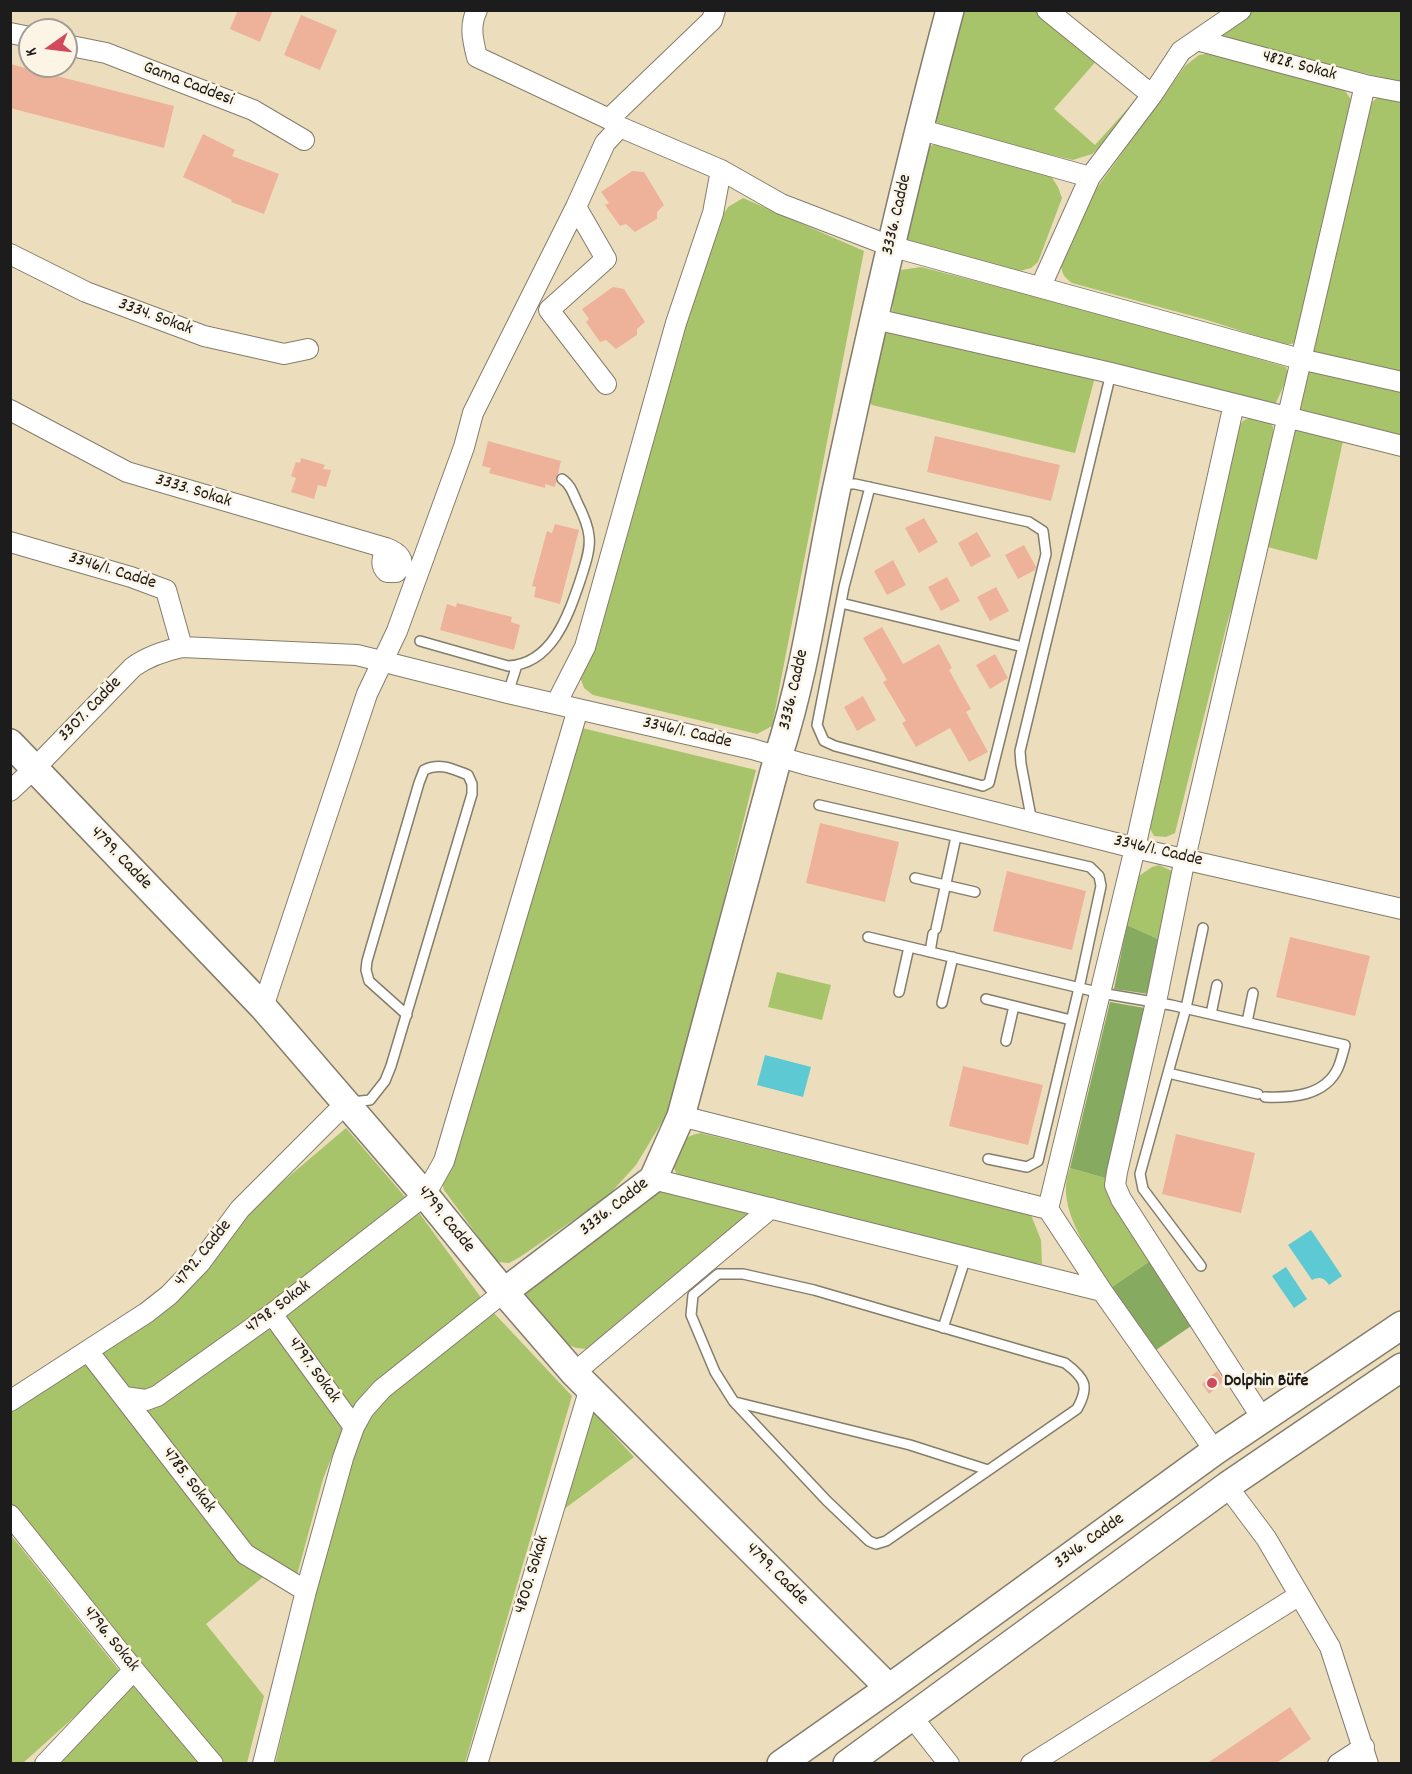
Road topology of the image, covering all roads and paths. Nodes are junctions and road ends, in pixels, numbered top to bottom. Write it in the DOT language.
graph roads {
  1 [pos="477,10"];
  2 [pos="715,10"];
  3 [pos="950,10"];
  4 [pos="1047,10"];
  5 [pos="1240,10"];
  6 [pos="1197,40"];
  7 [pos="78,47"];
  8 [pos="1365,85"];
  9 [pos="1401,92"];
  10 [pos="1152,95"];
  11 [pos="615,123"];
  12 [pos="918,129"];
  13 [pos="304,140"];
  14 [pos="721,170"];
  15 [pos="1090,177"];
  16 [pos="576,207"];
  17 [pos="890,246"];
  18 [pos="10,254"];
  19 [pos="1041,286"];
  20 [pos="875,319"];
  21 [pos="308,349"];
  22 [pos="1300,359"];
  23 [pos="1111,373"];
  24 [pos="1401,382"];
  25 [pos="606,384"];
  26 [pos="1234,404"];
  27 [pos="10,410"];
  28 [pos="1286,417"];
  29 [pos="1401,446"];
  30 [pos="562,479"];
  31 [pos="838,484"];
  32 [pos="870,487"];
  33 [pos="10,542"];
  34 [pos="386,548"];
  35 [pos="841,603"];
  36 [pos="420,641"];
  37 [pos="182,646"];
  38 [pos="1023,647"];
  39 [pos="382,660"];
  40 [pos="517,665"];
  41 [pos="508,693"];
  42 [pos="556,704"];
  43 [pos="578,709"];
  44 [pos="10,743"];
  45 [pos="778,757"];
  46 [pos="34,769"];
  47 [pos="10,791"];
  48 [pos="819,805"];
  49 [pos="1032,822"];
  50 [pos="956,837"];
  51 [pos="1135,848"];
  52 [pos="1185,858"];
  53 [pos="915,878"];
  54 [pos="946,885"];
  55 [pos="975,892"];
  56 [pos="1401,909"];
  57 [pos="1203,928"];
  58 [pos="868,937"];
  59 [pos="909,947"];
  60 [pos="930,952"];
  61 [pos="953,957"];
  62 [pos="1217,985"];
  63 [pos="1079,988"];
  64 [pos="899,992"];
  65 [pos="1101,993"];
  66 [pos="1253,993"];
  67 [pos="986,999"];
  68 [pos="1156,1002"];
  69 [pos="942,1003"];
  70 [pos="1014,1006"];
  71 [pos="263,1007"];
  72 [pos="1186,1008"];
  73 [pos="1211,1014"];
  74 [pos="407,1015"];
  75 [pos="1071,1020"];
  76 [pos="1247,1022"];
  77 [pos="1006,1041"];
  78 [pos="1168,1073"];
  79 [pos="346,1103"];
  80 [pos="681,1116"];
  81 [pos="988,1159"];
  82 [pos="653,1179"];
  83 [pos="425,1195"];
  84 [pos="771,1208"];
  85 [pos="1048,1209"];
  86 [pos="966,1257"];
  87 [pos="1202,1266"];
  88 [pos="1102,1291"];
  89 [pos="504,1292"];
  90 [pos="272,1314"];
  91 [pos="1401,1325"];
  92 [pos="943,1328"];
  93 [pos="88,1351"];
  94 [pos="1401,1367"];
  95 [pos="582,1380"];
  96 [pos="124,1397"];
  97 [pos="10,1401"];
  98 [pos="734,1401"];
  99 [pos="1262,1418"];
  100 [pos="354,1427"];
  101 [pos="1215,1451"];
  102 [pos="988,1470"];
  103 [pos="1227,1486"];
  104 [pos="10,1515"];
  105 [pos="306,1591"];
  106 [pos="1298,1596"];
  107 [pos="134,1670"];
  108 [pos="889,1688"];
  109 [pos="912,1717"];
  110 [pos="1366,1755"];
  111 [pos="45,1764"];
  112 [pos="213,1764"];
  113 [pos="263,1764"];
  114 [pos="477,1764"];
  115 [pos="781,1764"];
  116 [pos="848,1764"];
  117 [pos="949,1764"];
  118 [pos="1031,1764"];
  119 [pos="1338,1764"];
  1 -- 11 [label="street"];
  2 -- 11 [label="street"];
  3 -- 12 [label="street, 3336. Cadde"];
  4 -- 10 [label="street"];
  5 -- 6 [label="street"];
  6 -- 8 [label="street, 4828. Sokak"];
  6 -- 10 [label="street"];
  7 -- 13 [label="street, Gama Caddesi"];
  8 -- 9 [label="street, 4828. Sokak"];
  8 -- 22 [label="street"];
  10 -- 15 [label="street"];
  11 -- 14 [label="street"];
  11 -- 16 [label="street"];
  12 -- 15 [label="street"];
  12 -- 17 [label="street, 3336. Cadde"];
  14 -- 17 [label="street"];
  14 -- 42 [label="street"];
  15 -- 19 [label="street"];
  16 -- 25 [label="street"];
  16 -- 39 [label="street"];
  17 -- 19 [label="street"];
  17 -- 20 [label="street, 3336. Cadde"];
  18 -- 21 [label="street, 3334. Sokak"];
  19 -- 22 [label="street"];
  20 -- 23 [label="street"];
  20 -- 31 [label="street, 3336. Cadde"];
  22 -- 24 [label="street"];
  22 -- 28 [label="street"];
  23 -- 26 [label="street"];
  23 -- 49 [label="lane"];
  26 -- 28 [label="street"];
  26 -- 51 [label="street"];
  27 -- 34 [label="street, 3333. Sokak"];
  28 -- 29 [label="street"];
  28 -- 52 [label="street"];
  30 -- 40 [label="lane"];
  31 -- 32 [label="lane"];
  31 -- 45 [label="street, 3336. Cadde"];
  32 -- 35 [label="lane"];
  32 -- 38 [label="lane"];
  33 -- 37 [label="street, 3346/1. Cadde"];
  35 -- 38 [label="lane"];
  35 -- 38 [label="lane"];
  36 -- 40 [label="lane"];
  37 -- 39 [label="street, 3346/1. Cadde"];
  37 -- 46 [label="street, 3307. Cadde"];
  39 -- 41 [label="street, 3346/1. Cadde"];
  39 -- 71 [label="street"];
  40 -- 41 [label="lane"];
  41 -- 42 [label="street, 3346/1. Cadde"];
  42 -- 43 [label="street, 3346/1. Cadde"];
  43 -- 45 [label="street, 3346/1. Cadde"];
  43 -- 83 [label="street"];
  44 -- 46 [label="street, 4799. Cadde"];
  45 -- 49 [label="street, 3346/1. Cadde"];
  45 -- 80 [label="street, 3336. Cadde"];
  46 -- 47 [label="street, 3307. Cadde"];
  46 -- 71 [label="street, 4799. Cadde"];
  48 -- 50 [label="lane"];
  49 -- 51 [label="street, 3346/1. Cadde"];
  50 -- 54 [label="lane"];
  50 -- 63 [label="lane"];
  51 -- 52 [label="street, 3346/1. Cadde"];
  51 -- 65 [label="street"];
  52 -- 56 [label="street, 3346/1. Cadde"];
  52 -- 68 [label="street"];
  53 -- 54 [label="lane"];
  54 -- 55 [label="lane"];
  54 -- 60 [label="lane"];
  57 -- 72 [label="lane"];
  58 -- 59 [label="lane"];
  59 -- 60 [label="lane"];
  59 -- 64 [label="lane"];
  60 -- 61 [label="lane"];
  61 -- 63 [label="lane"];
  61 -- 69 [label="lane"];
  62 -- 73 [label="lane"];
  63 -- 65 [label="lane"];
  63 -- 75 [label="lane"];
  65 -- 68 [label="lane"];
  65 -- 85 [label="street"];
  66 -- 76 [label="lane"];
  67 -- 70 [label="lane"];
  68 -- 72 [label="lane"];
  68 -- 99 [label="street"];
  70 -- 75 [label="lane"];
  70 -- 77 [label="lane"];
  71 -- 79 [label="street, 4799. Cadde"];
  72 -- 73 [label="lane"];
  72 -- 78 [label="lane"];
  73 -- 76 [label="lane"];
  74 -- 74 [label="lane"];
  74 -- 79 [label="lane"];
  75 -- 81 [label="lane"];
  76 -- 78 [label="lane"];
  78 -- 87 [label="lane"];
  79 -- 83 [label="street, 4799. Cadde"];
  79 -- 93 [label="street, 4792. Cadde"];
  80 -- 82 [label="street, 3336. Cadde"];
  80 -- 85 [label="street"];
  82 -- 84 [label="street"];
  82 -- 89 [label="street, 3336. Cadde"];
  83 -- 89 [label="street, 4799. Cadde"];
  83 -- 90 [label="street, 4798. Sokak"];
  84 -- 86 [label="street"];
  84 -- 95 [label="street"];
  85 -- 88 [label="street"];
  86 -- 88 [label="street"];
  86 -- 92 [label="lane"];
  88 -- 101 [label="street"];
  89 -- 95 [label="street, 4799. Cadde"];
  89 -- 100 [label="street"];
  90 -- 96 [label="street, 4798. Sokak"];
  90 -- 100 [label="street, 4797. Sokak"];
  91 -- 99 [label="street, 3346. Cadde"];
  92 -- 98 [label="lane"];
  92 -- 102 [label="lane"];
  93 -- 96 [label="street, 4785. Sokak"];
  93 -- 97 [label="street, 4792. Cadde"];
  94 -- 103 [label="street, 3346. Cadde"];
  95 -- 108 [label="street, 4799. Cadde"];
  95 -- 114 [label="street, 4800. Sokak"];
  96 -- 105 [label="street, 4785. Sokak"];
  98 -- 102 [label="lane"];
  98 -- 102 [label="lane"];
  99 -- 101 [label="street, 3346. Cadde"];
  100 -- 105 [label="street"];
  101 -- 108 [label="street, 3346. Cadde"];
  103 -- 106 [label="street"];
  103 -- 109 [label="street, 3346. Cadde"];
  104 -- 107 [label="street, 4796. Sokak"];
  105 -- 113 [label="street"];
  106 -- 110 [label="street"];
  106 -- 118 [label="street"];
  107 -- 111 [label="street"];
  107 -- 112 [label="street, 4796. Sokak"];
  108 -- 115 [label="street, 3346. Cadde"];
  109 -- 116 [label="street, 3346. Cadde"];
  109 -- 117 [label="street"];
  110 -- 119 [label="street"];
}
